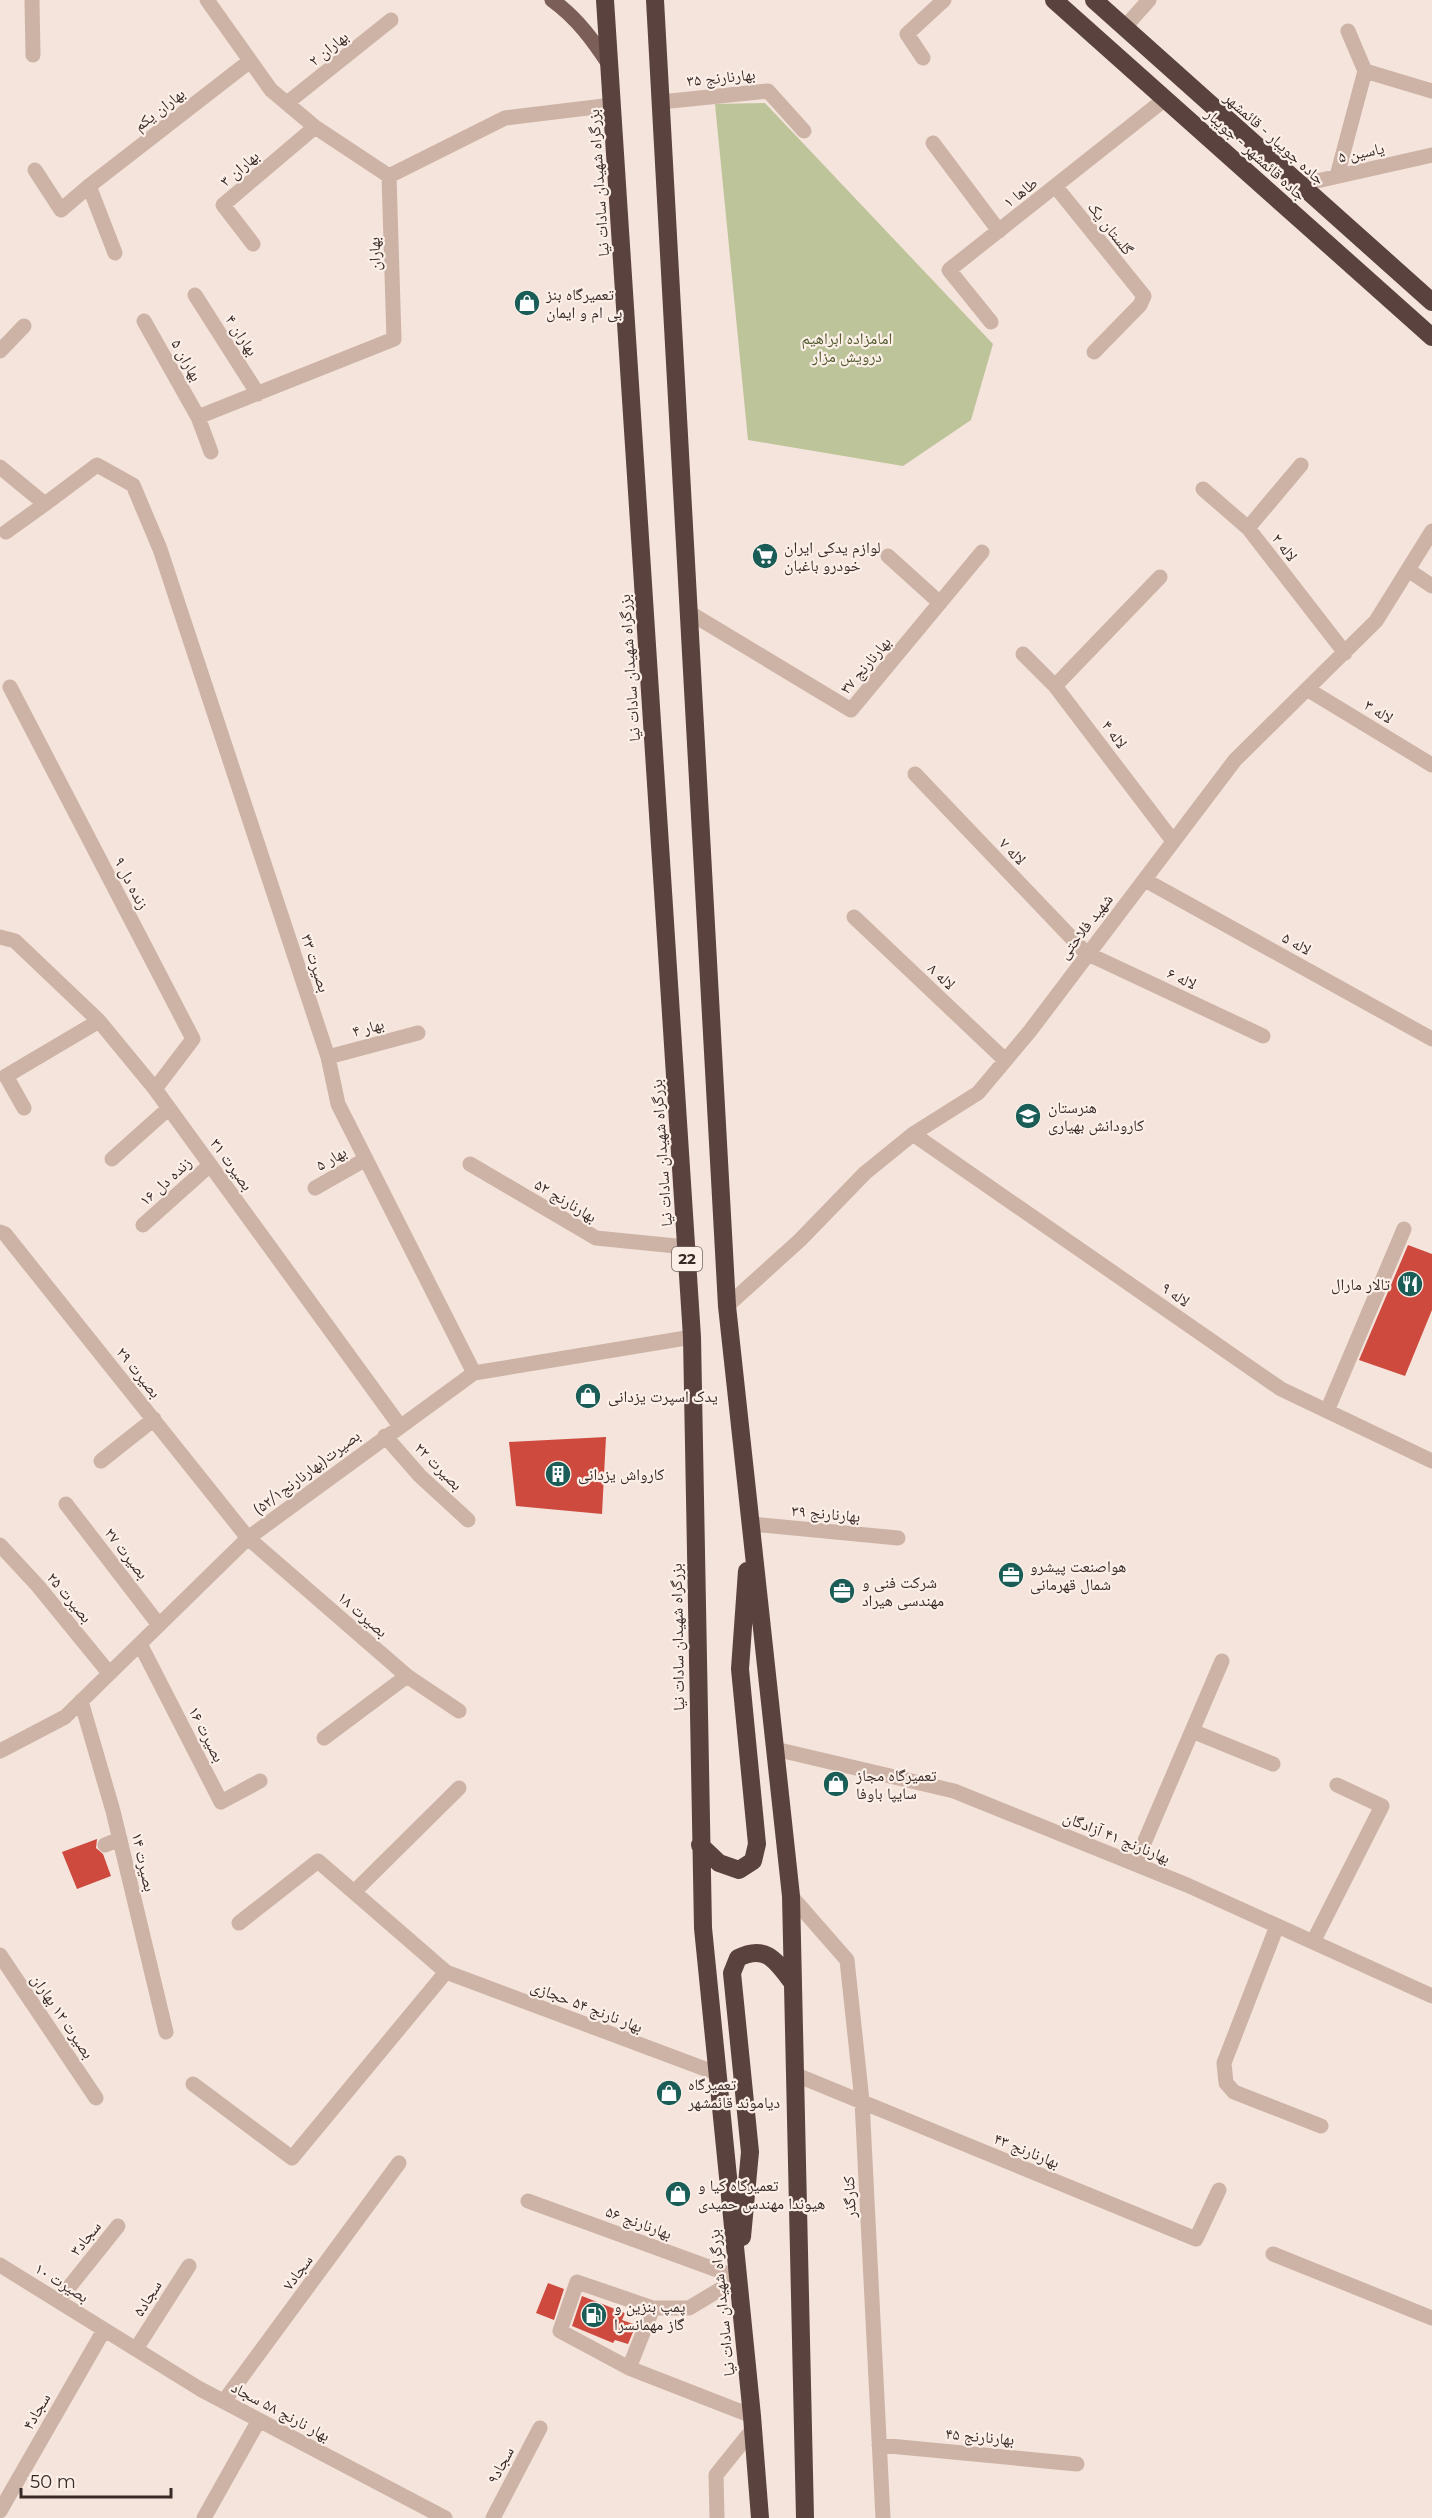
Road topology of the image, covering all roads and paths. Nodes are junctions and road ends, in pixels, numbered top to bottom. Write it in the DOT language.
graph roads {
  1 [pos="32,0"];
  2 [pos="207,0"];
  3 [pos="552,0"];
  4 [pos="604,0"];
  5 [pos="655,0"];
  6 [pos="944,0"];
  7 [pos="1054,0"];
  8 [pos="1094,0"];
  9 [pos="1149,0"];
  10 [pos="391,20"];
  11 [pos="1124,27"];
  12 [pos="1348,31"];
  13 [pos="33,55"];
  14 [pos="923,58"];
  15 [pos="250,61"];
  16 [pos="610,66"];
  17 [pos="1365,71"];
  18 [pos="1432,91"];
  19 [pos="1165,99"];
  20 [pos="661,102"];
  21 [pos="287,104"];
  22 [pos="612,105"];
  23 [pos="315,127"];
  24 [pos="804,131"];
  25 [pos="933,143"];
  26 [pos="1432,155"];
  27 [pos="35,171"];
  28 [pos="389,176"];
  29 [pos="1337,176"];
  30 [pos="1299,185"];
  31 [pos="89,186"];
  32 [pos="1056,187"];
  33 [pos="999,231"];
  34 [pos="253,244"];
  35 [pos="115,253"];
  36 [pos="195,295"];
  37 [pos="1432,302"];
  38 [pos="144,321"];
  39 [pos="990,321"];
  40 [pos="24,326"];
  41 [pos="1432,337"];
  42 [pos="0,351"];
  43 [pos="1094,352"];
  44 [pos="258,394"];
  45 [pos="198,417"];
  46 [pos="211,452"];
  47 [pos="1302,465"];
  48 [pos="0,466"];
  49 [pos="1203,489"];
  50 [pos="45,504"];
  51 [pos="1248,528"];
  52 [pos="1432,531"];
  53 [pos="6,532"];
  54 [pos="982,552"];
  55 [pos="888,556"];
  56 [pos="1408,570"];
  57 [pos="1161,577"];
  58 [pos="1432,586"];
  59 [pos="940,603"];
  60 [pos="690,612"];
  61 [pos="1345,653"];
  62 [pos="1023,654"];
  63 [pos="1055,686"];
  64 [pos="10,687"];
  65 [pos="1307,689"];
  66 [pos="1432,765"];
  67 [pos="915,774"];
  68 [pos="1173,841"];
  69 [pos="1144,880"];
  70 [pos="854,917"];
  71 [pos="7,939"];
  72 [pos="1086,953"];
  73 [pos="99,1021"];
  74 [pos="418,1033"];
  75 [pos="1263,1036"];
  76 [pos="1432,1039"];
  77 [pos="328,1057"];
  78 [pos="1005,1060"];
  79 [pos="155,1089"];
  80 [pos="24,1108"];
  81 [pos="169,1108"];
  82 [pos="914,1134"];
  83 [pos="112,1159"];
  84 [pos="366,1159"];
  85 [pos="470,1164"];
  86 [pos="210,1165"];
  87 [pos="315,1188"];
  88 [pos="143,1225"];
  89 [pos="1404,1229"];
  90 [pos="0,1232"];
  91 [pos="686,1247"];
  92 [pos="727,1306"];
  93 [pos="692,1337"];
  94 [pos="474,1373"];
  95 [pos="1327,1411"];
  96 [pos="154,1419"];
  97 [pos="400,1426"];
  98 [pos="385,1436"];
  99 [pos="101,1461"];
  100 [pos="1432,1461"];
  101 [pos="66,1504"];
  102 [pos="468,1520"];
  103 [pos="750,1524"];
  104 [pos="248,1538"];
  105 [pos="898,1538"];
  106 [pos="0,1545"];
  107 [pos="159,1624"];
  108 [pos="140,1644"];
  109 [pos="1222,1661"];
  110 [pos="109,1673"];
  111 [pos="407,1676"];
  112 [pos="81,1701"];
  113 [pos="459,1711"];
  114 [pos="1192,1731"];
  115 [pos="324,1738"];
  116 [pos="775,1749"];
  117 [pos="0,1751"];
  118 [pos="1273,1764"];
  119 [pos="261,1781"];
  120 [pos="1337,1785"];
  121 [pos="459,1788"];
  122 [pos="700,1845"];
  123 [pos="1136,1864"];
  124 [pos="354,1892"];
  125 [pos="791,1896"];
  126 [pos="239,1923"];
  127 [pos="1277,1926"];
  128 [pos="1313,1942"];
  129 [pos="0,1955"];
  130 [pos="446,1972"];
  131 [pos="792,1982"];
  132 [pos="1431,1994"];
  133 [pos="166,2032"];
  134 [pos="716,2073"];
  135 [pos="794,2074"];
  136 [pos="193,2084"];
  137 [pos="96,2098"];
  138 [pos="862,2102"];
  139 [pos="1321,2126"];
  140 [pos="399,2163"];
  141 [pos="1219,2190"];
  142 [pos="528,2201"];
  143 [pos="118,2226"];
  144 [pos="1273,2254"];
  145 [pos="0,2265"];
  146 [pos="189,2266"];
  147 [pos="739,2278"];
  148 [pos="58,2301"];
  149 [pos="652,2308"];
  150 [pos="1432,2318"];
  151 [pos="104,2330"];
  152 [pos="136,2349"];
  153 [pos="630,2368"];
  154 [pos="224,2401"];
  155 [pos="259,2420"];
  156 [pos="753,2422"];
  157 [pos="540,2428"];
  158 [pos="879,2445"];
  159 [pos="1077,2463"];
  160 [pos="0,2511"];
  161 [pos="204,2518"];
  162 [pos="445,2518"];
  163 [pos="493,2518"];
  164 [pos="717,2518"];
  165 [pos="760,2518"];
  166 [pos="805,2518"];
  167 [pos="883,2518"];
  1 -- 13 [label="street"];
  2 -- 15 [label="street"];
  3 -- 16 [label="main road"];
  4 -- 16 [label="highway, بزرگراه شهیدان سادات نیا / 22"];
  5 -- 20 [label="highway, 22"];
  6 -- 14 [label="street"];
  7 -- 19 [label="highway, جاده قائمشهر - جویبار"];
  8 -- 11 [label="highway, جاده جویبار - قائمشهر"];
  9 -- 11 [label="street"];
  10 -- 21 [label="street, بهاران ۲"];
  11 -- 30 [label="highway, جاده جویبار - قائمشهر"];
  12 -- 17 [label="street"];
  15 -- 21 [label="street"];
  15 -- 31 [label="street, بهاران یکم"];
  16 -- 22 [label="highway, بزرگراه شهیدان سادات نیا / 22"];
  17 -- 18 [label="street"];
  17 -- 29 [label="street"];
  19 -- 32 [label="street, طاها ۱"];
  19 -- 41 [label="highway, جاده قائمشهر - جویبار"];
  20 -- 24 [label="street, بهارنارنج ۳۵"];
  20 -- 60 [label="highway, 22"];
  21 -- 23 [label="street"];
  22 -- 28 [label="street"];
  22 -- 91 [label="highway, بزرگراه شهیدان سادات نیا / 22"];
  23 -- 28 [label="street"];
  23 -- 34 [label="street, بهاران ۳"];
  25 -- 33 [label="street"];
  26 -- 29 [label="street, یاسین ۵"];
  27 -- 31 [label="street, بهاران یکم"];
  28 -- 44 [label="street, بهاران"];
  29 -- 30 [label="street, یاسین ۵"];
  30 -- 37 [label="highway, جاده جویبار - قائمشهر"];
  31 -- 35 [label="street"];
  32 -- 33 [label="street, طاها ۱"];
  32 -- 43 [label="street, گلستان یک"];
  33 -- 39 [label="street, طاها ۱"];
  36 -- 44 [label="street, بهاران ۴"];
  38 -- 45 [label="street, بهاران ۵"];
  40 -- 42 [label="street"];
  44 -- 45 [label="street, بهاران"];
  45 -- 46 [label="street"];
  47 -- 51 [label="street, لاله ۲"];
  48 -- 50 [label="street"];
  49 -- 51 [label="street"];
  50 -- 53 [label="street"];
  50 -- 77 [label="street, بصیرت ۳۳"];
  51 -- 61 [label="street, لاله ۲"];
  52 -- 56 [label="street, شهید فلاحتی"];
  54 -- 59 [label="street, بهارنارنج ۳۷"];
  55 -- 59 [label="street"];
  56 -- 58 [label="street"];
  56 -- 61 [label="street, شهید فلاحتی"];
  57 -- 63 [label="street"];
  59 -- 60 [label="street, بهارنارنج ۳۷"];
  60 -- 92 [label="highway, 22"];
  61 -- 65 [label="street, شهید فلاحتی"];
  62 -- 63 [label="street, لاله ۴"];
  63 -- 68 [label="street, لاله ۴"];
  64 -- 79 [label="street, زنده دل ۹"];
  65 -- 66 [label="street, لاله ۳"];
  65 -- 68 [label="street, شهید فلاحتی"];
  67 -- 72 [label="street, لاله ۷"];
  68 -- 69 [label="street, شهید فلاحتی"];
  69 -- 72 [label="street, شهید فلاحتی"];
  69 -- 76 [label="street, لاله ۵"];
  70 -- 78 [label="street, لاله ۸"];
  71 -- 73 [label="street, بصیرت ۳۱"];
  72 -- 75 [label="street, لاله ۶"];
  72 -- 78 [label="street, شهید فلاحتی"];
  73 -- 79 [label="street, بصیرت ۳۱"];
  73 -- 80 [label="street"];
  74 -- 77 [label="street, بهار ۴"];
  77 -- 84 [label="street, بصیرت ۳۳"];
  78 -- 82 [label="street, شهید فلاحتی"];
  79 -- 81 [label="street, بصیرت ۳۱"];
  81 -- 83 [label="street"];
  81 -- 86 [label="street, بصیرت ۳۱"];
  82 -- 92 [label="street, شهید فلاحتی"];
  82 -- 95 [label="street, لاله ۹"];
  84 -- 87 [label="street, بهار ۵"];
  84 -- 94 [label="street, بصیرت ۳۳"];
  85 -- 91 [label="street, بهارنارنج ۵۲"];
  86 -- 88 [label="street, زنده دل ۱۶"];
  86 -- 97 [label="street, بصیرت ۳۱"];
  89 -- 95 [label="street"];
  90 -- 96 [label="street, بصیرت ۲۹"];
  91 -- 93 [label="highway, بزرگراه شهیدان سادات نیا / 22"];
  92 -- 103 [label="highway, 22"];
  93 -- 94 [label="street, بصیرت(بهارنارنج۵۲/۱)"];
  93 -- 122 [label="highway, بزرگراه شهیدان سادات نیا / 22"];
  94 -- 97 [label="street, بصیرت(بهارنارنج۵۲/۱)"];
  95 -- 100 [label="street, لاله ۹"];
  96 -- 99 [label="street"];
  96 -- 104 [label="street, بصیرت ۲۹"];
  97 -- 98 [label="street, بصیرت(بهارنارنج۵۲/۱)"];
  98 -- 102 [label="street, بصیرت ۲۲"];
  98 -- 104 [label="street, بصیرت(بهارنارنج۵۲/۱)"];
  101 -- 107 [label="street, بصیرت ۲۷"];
  103 -- 105 [label="street, بهارنارنج ۳۹"];
  103 -- 116 [label="highway, 22"];
  103 -- 122 [label="highway"];
  104 -- 107 [label="street, بصیرت(بهارنارنج۵۲/۱)"];
  104 -- 111 [label="street, بصیرت ۱۸"];
  106 -- 110 [label="street, بصیرت ۲۵"];
  107 -- 108 [label="street, بصیرت(بهارنارنج۵۲/۱)"];
  108 -- 110 [label="street, بصیرت(بهارنارنج۵۲/۱)"];
  108 -- 119 [label="street, بصیرت ۱۶"];
  109 -- 114 [label="street"];
  110 -- 112 [label="street, بصیرت(بهارنارنج۵۲/۱)"];
  111 -- 113 [label="street, بصیرت ۱۸"];
  111 -- 115 [label="street"];
  112 -- 117 [label="street, بصیرت(بهارنارنج۵۲/۱)"];
  112 -- 133 [label="street, بصیرت ۱۴"];
  114 -- 118 [label="street"];
  114 -- 123 [label="street"];
  116 -- 123 [label="street, بهارنارنج ۴۱ آزادگان"];
  116 -- 125 [label="highway, 22"];
  120 -- 128 [label="street"];
  121 -- 124 [label="street"];
  122 -- 134 [label="highway, بزرگراه شهیدان سادات نیا / 22"];
  123 -- 127 [label="street, بهارنارنج ۴۱ آزادگان"];
  124 -- 126 [label="street"];
  124 -- 130 [label="street"];
  125 -- 131 [label="highway, 22"];
  125 -- 138 [label="street, کنارگذر"];
  127 -- 128 [label="street, بهارنارنج ۴۱ آزادگان"];
  127 -- 139 [label="street"];
  128 -- 132 [label="street, بهارنارنج ۴۱ آزادگان"];
  129 -- 137 [label="street, بصیرت ۱۲ بهاران"];
  130 -- 134 [label="street, بهار نارنج ۵۴ حجازی"];
  130 -- 136 [label="street"];
  131 -- 135 [label="highway, 22"];
  131 -- 147 [label="highway"];
  134 -- 147 [label="highway, بزرگراه شهیدان سادات نیا / 22"];
  135 -- 138 [label="street, بهارنارنج ۴۳"];
  135 -- 166 [label="highway, 22"];
  138 -- 141 [label="street, بهارنارنج ۴۳"];
  138 -- 158 [label="street, کنارگذر"];
  140 -- 154 [label="street, سجاد۷"];
  142 -- 147 [label="street, بهارنارنج ۵۶"];
  143 -- 148 [label="street, سجاد۳"];
  144 -- 150 [label="street"];
  145 -- 148 [label="street, بصیرت ۱۰"];
  146 -- 152 [label="street, سجاد۵"];
  147 -- 149 [label="street"];
  147 -- 156 [label="highway, بزرگراه شهیدان سادات نیا / 22"];
  148 -- 151 [label="street, بصیرت ۱۰"];
  149 -- 153 [label="street"];
  149 -- 153 [label="street"];
  151 -- 152 [label="street, بهار نارنج ۵۸ سجاد"];
  151 -- 160 [label="street, سجاد۴"];
  152 -- 154 [label="street, بهار نارنج ۵۸ سجاد"];
  153 -- 156 [label="street"];
  154 -- 155 [label="street, بهار نارنج ۵۸ سجاد"];
  155 -- 161 [label="street"];
  155 -- 162 [label="street, بهار نارنج ۵۸ سجاد"];
  156 -- 164 [label="street"];
  156 -- 165 [label="highway, بزرگراه شهیدان سادات نیا / 22"];
  157 -- 163 [label="street, سجاد۹"];
  158 -- 159 [label="street, بهارنارنج ۴۵"];
  158 -- 167 [label="street, کنارگذر"];
}
